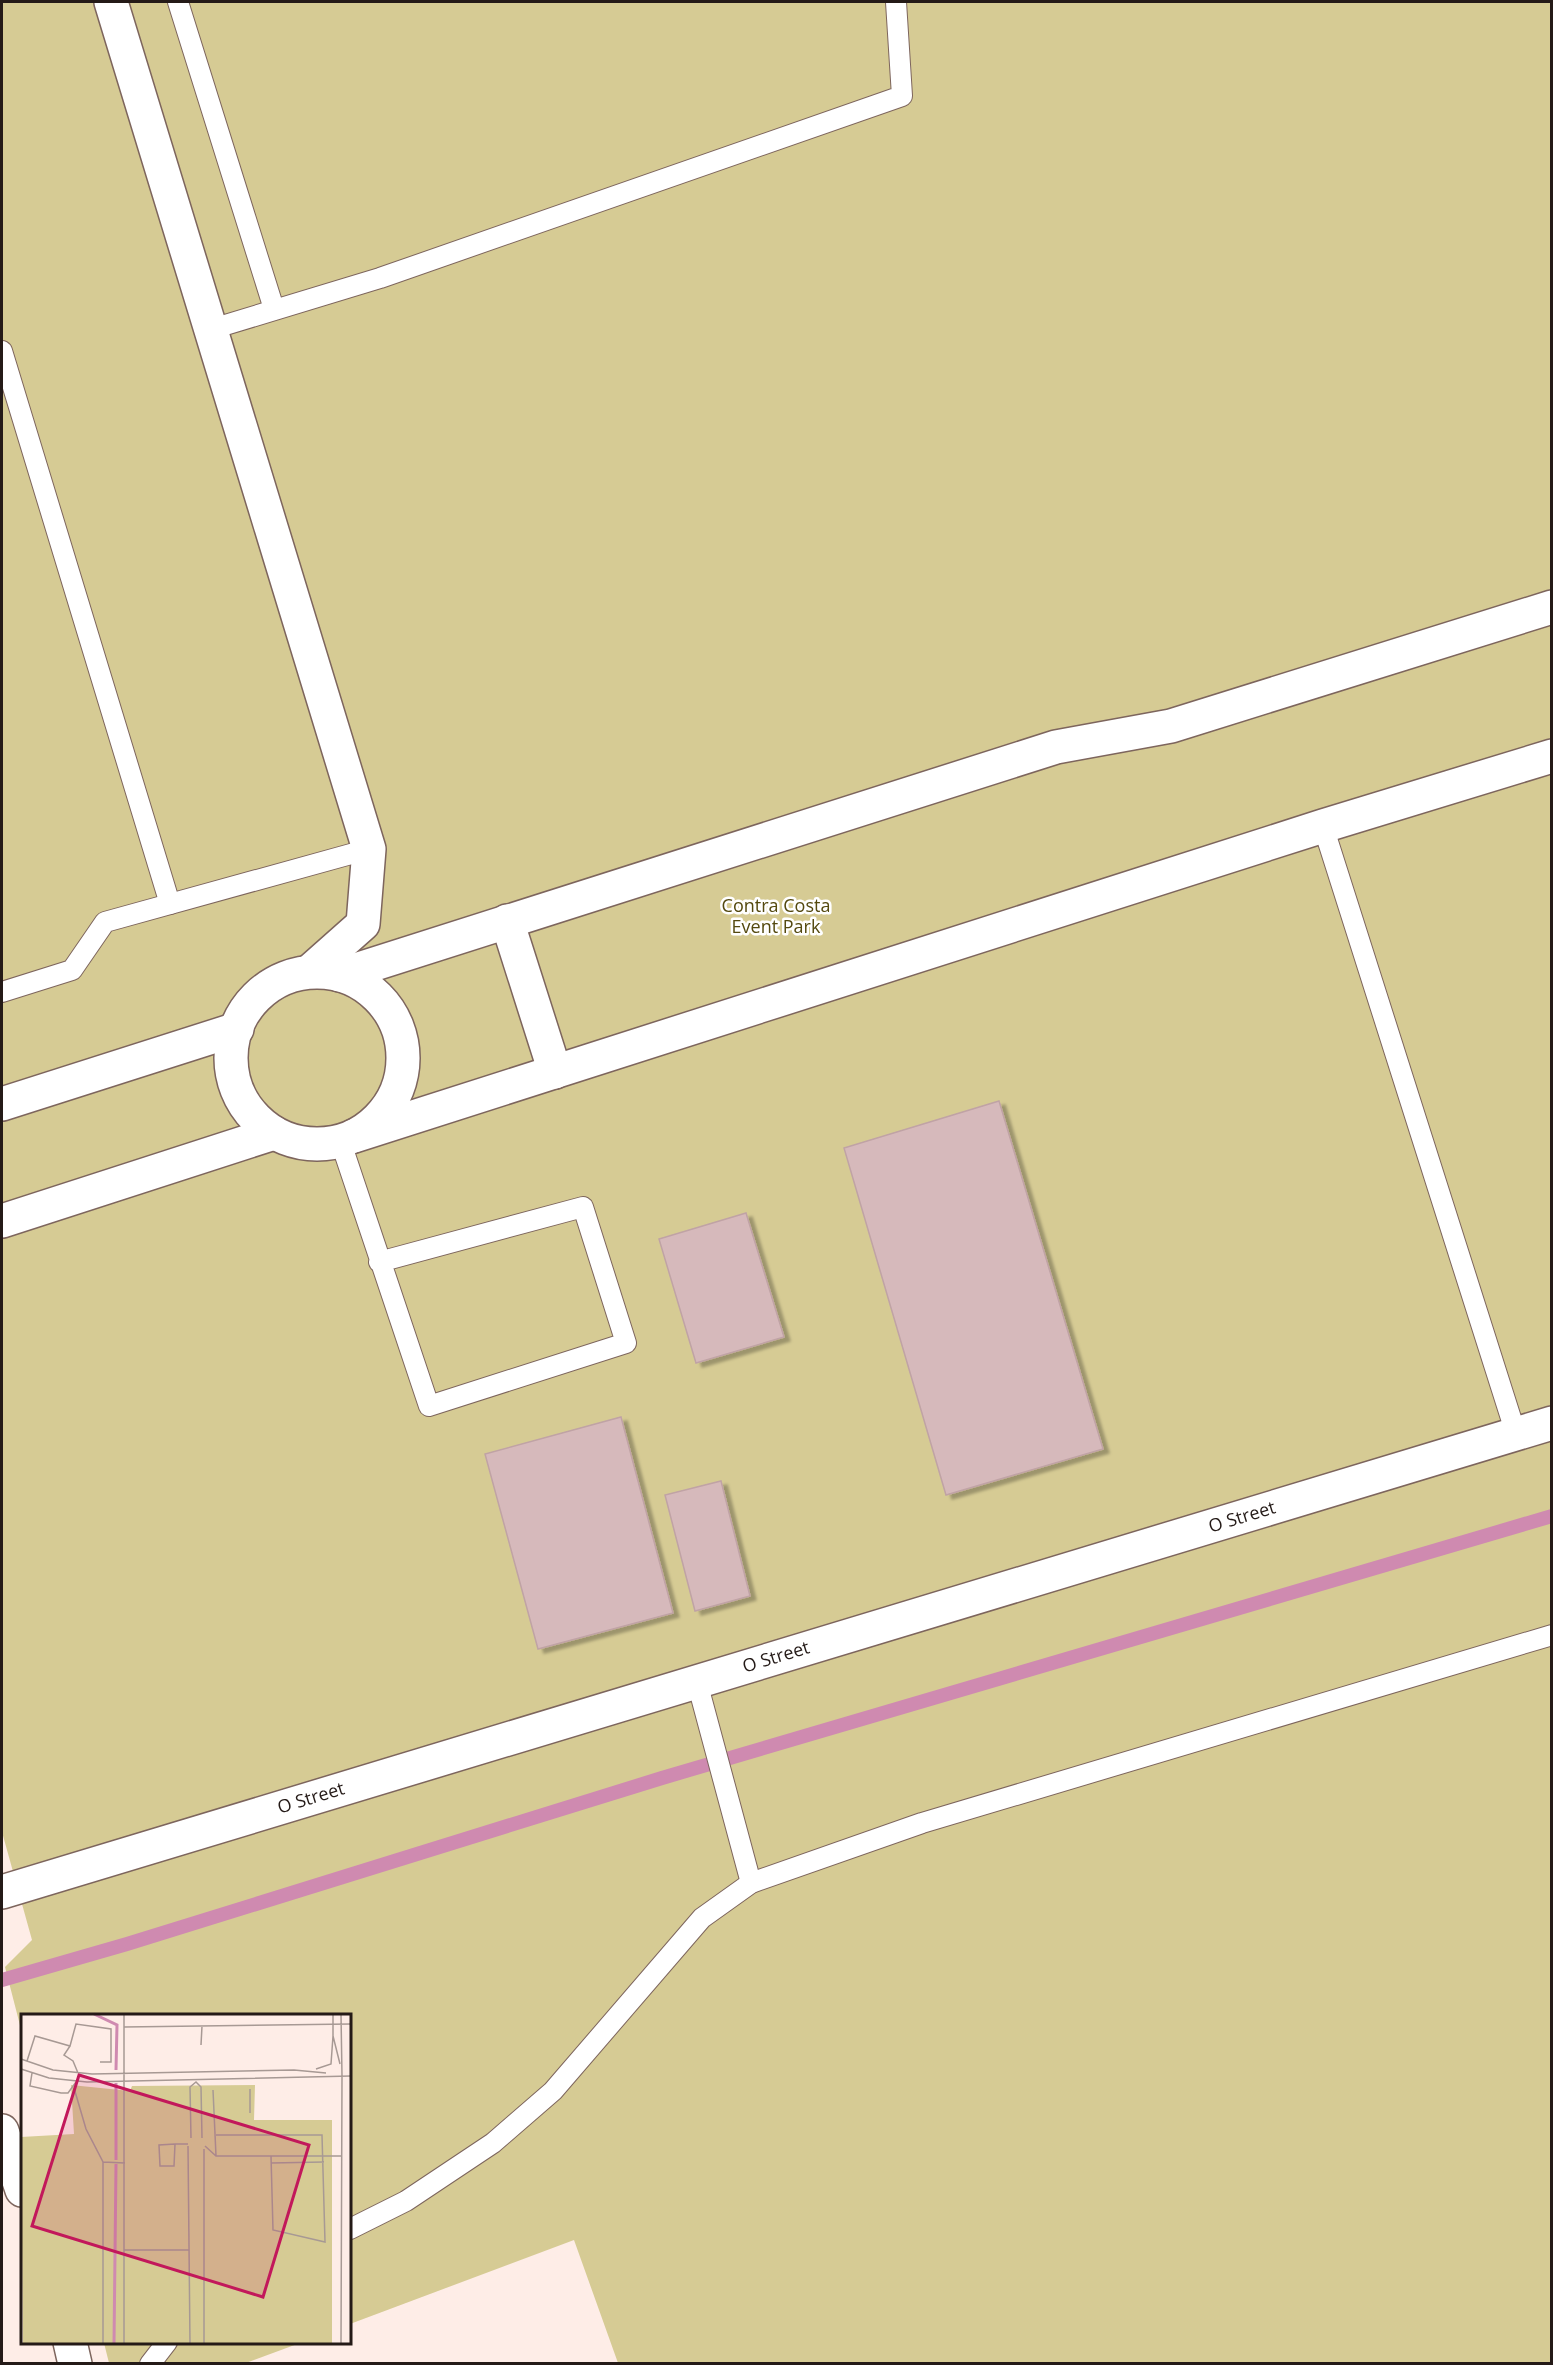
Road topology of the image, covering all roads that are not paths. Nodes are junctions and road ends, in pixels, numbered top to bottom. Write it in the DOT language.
graph roads {
  1 [pos="111,2"];
  2 [pos="178,2"];
  3 [pos="896,2"];
  4 [pos="274,309"];
  5 [pos="212,329"];
  6 [pos="2,351"];
  7 [pos="1551,607"];
  8 [pos="1551,756"];
  9 [pos="1323,826"];
  10 [pos="369,849"];
  11 [pos="170,904"];
  12 [pos="507,921"];
  13 [pos="325,973"];
  14 [pos="2,992"];
  15 [pos="237,1029"];
  16 [pos="555,1072"];
  17 [pos="2,1104"];
  18 [pos="274,1133"];
  19 [pos="347,1138"];
  20 [pos="2,1221"];
  21 [pos="380,1262"];
  22 [pos="1551,1423"];
  23 [pos="1516,1434"];
  24 [pos="1551,1635"];
  25 [pos="697,1682"];
  26 [pos="751,1883"];
  27 [pos="2,1892"];
  28 [pos="2,2131"];
  29 [pos="21,2187"];
  30 [pos="351,2228"];
  31 [pos="70,2344"];
  32 [pos="166,2344"];
  33 [pos="75,2364"];
  34 [pos="150,2364"];
  1 -- 5 [label="street"];
  2 -- 4 [label="lane"];
  3 -- 4 [label="lane"];
  4 -- 5 [label="lane"];
  5 -- 10 [label="street"];
  6 -- 11 [label="lane"];
  7 -- 12 [label="street"];
  8 -- 9 [label="street"];
  9 -- 16 [label="street"];
  9 -- 23 [label="lane"];
  10 -- 11 [label="lane"];
  10 -- 13 [label="street"];
  11 -- 14 [label="lane"];
  12 -- 13 [label="street"];
  12 -- 16 [label="street"];
  13 -- 15 [label="street"];
  13 -- 19 [label="street"];
  15 -- 17 [label="street"];
  15 -- 18 [label="street"];
  16 -- 19 [label="street"];
  18 -- 19 [label="street"];
  18 -- 20 [label="street"];
  19 -- 21 [label="lane"];
  21 -- 21 [label="lane"];
  22 -- 23 [label="street, O Street"];
  23 -- 25 [label="street, O Street"];
  24 -- 26 [label="lane"];
  25 -- 26 [label="lane"];
  25 -- 27 [label="street, O Street"];
  26 -- 30 [label="lane"];
  28 -- 29 [label="street"];
  31 -- 33 [label="street"];
  32 -- 34 [label="lane"];
}
